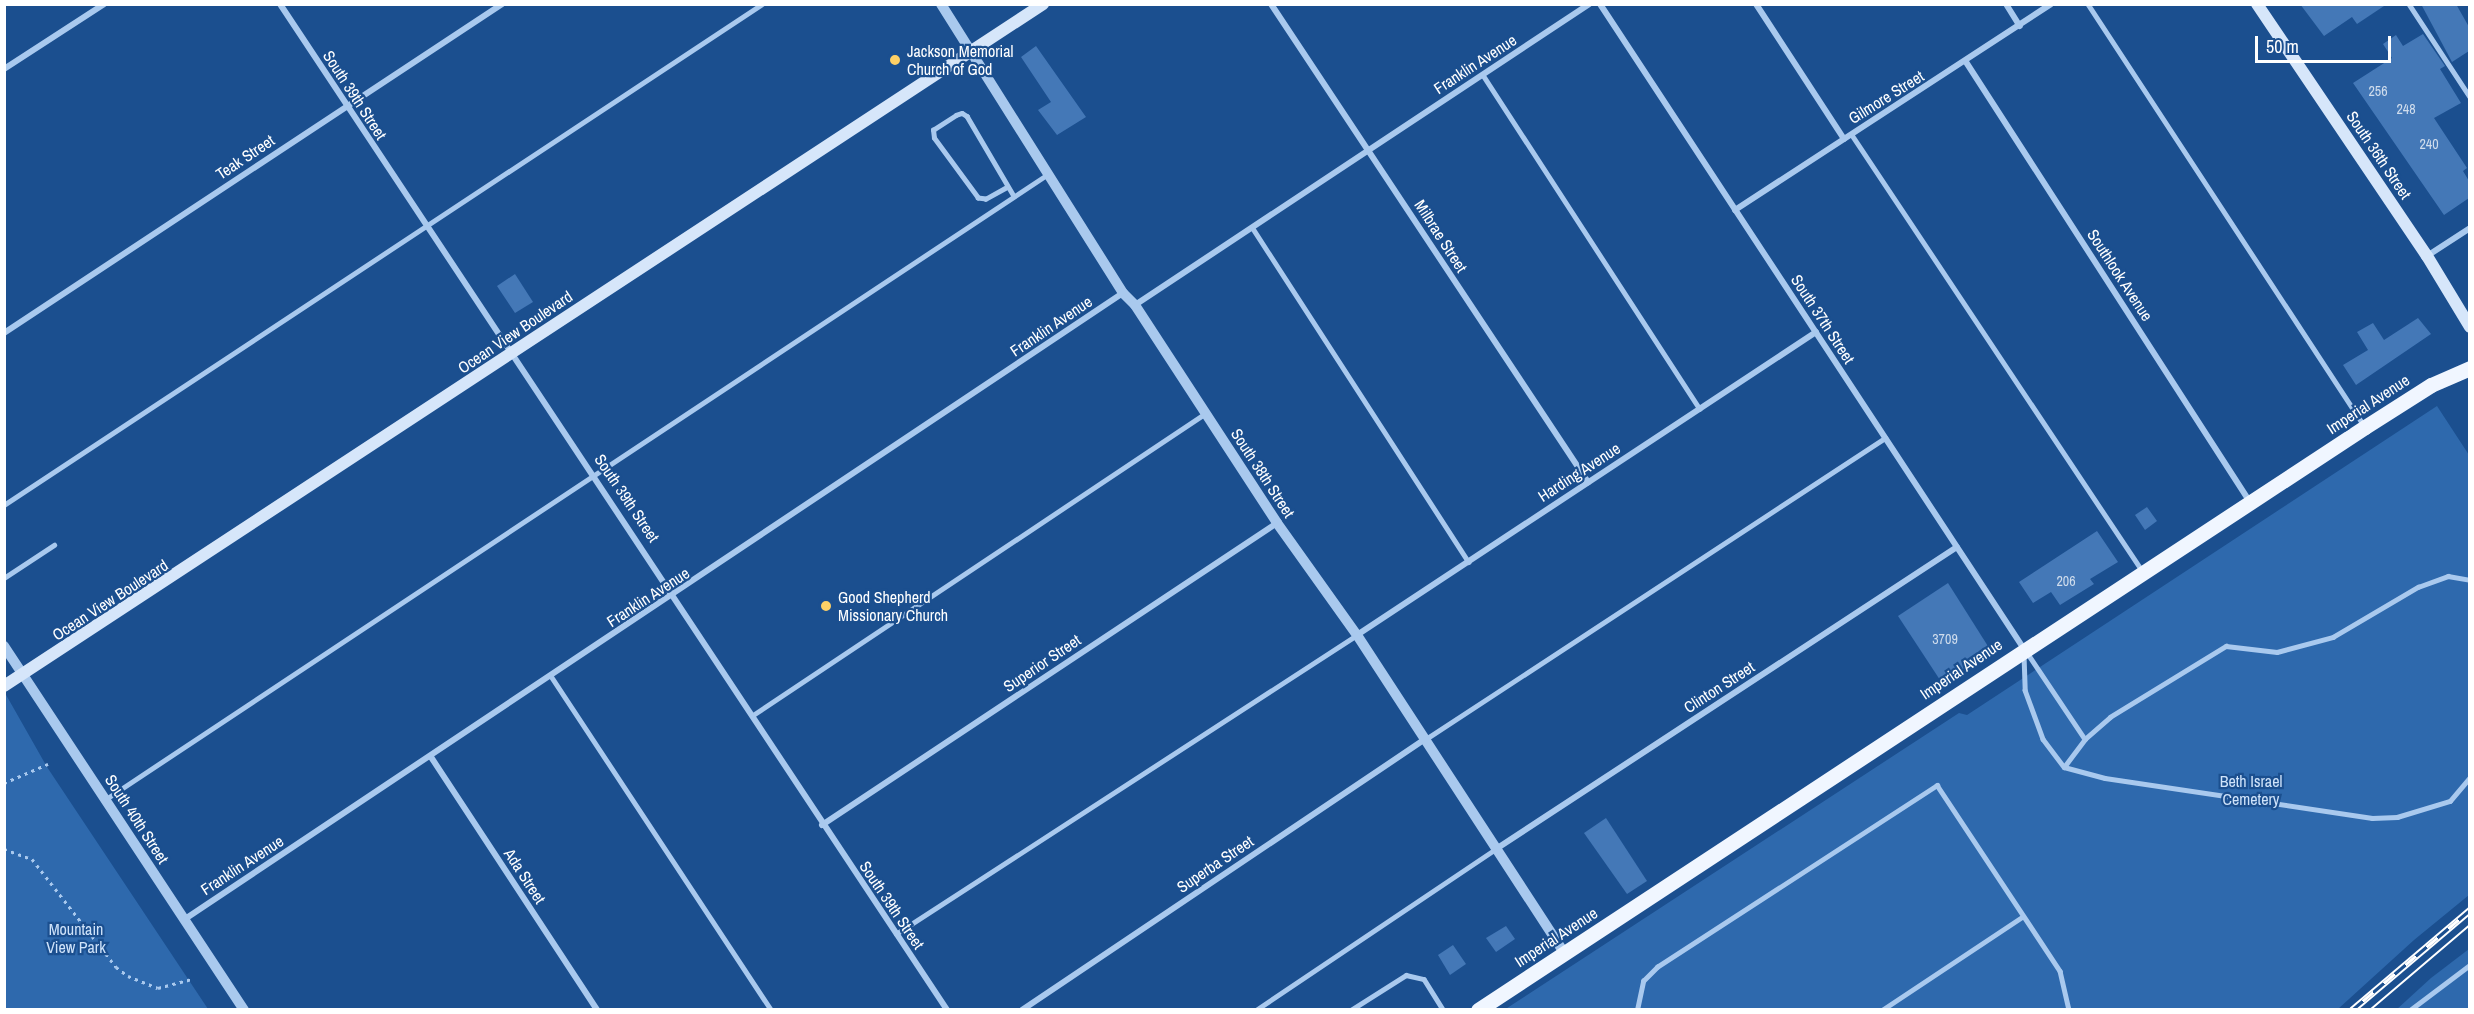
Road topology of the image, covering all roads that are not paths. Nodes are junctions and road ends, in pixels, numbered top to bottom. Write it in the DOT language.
graph roads {
  1 [pos="104,4"];
  2 [pos="280,4"];
  3 [pos="502,4"];
  4 [pos="762,4"];
  5 [pos="941,4"];
  6 [pos="1043,4"];
  7 [pos="1272,4"];
  8 [pos="1589,4"];
  9 [pos="1600,4"];
  10 [pos="1756,4"];
  11 [pos="2006,4"];
  12 [pos="2051,4"];
  13 [pos="2088,4"];
  14 [pos="2257,4"];
  15 [pos="2409,4"];
  16 [pos="2020,26"];
  17 [pos="972,51"];
  18 [pos="1966,62"];
  19 [pos="4,69"];
  20 [pos="1483,75"];
  21 [pos="2469,97"];
  22 [pos="346,106"];
  23 [pos="1852,135"];
  24 [pos="1844,139"];
  25 [pos="1368,150"];
  26 [pos="1048,174"];
  27 [pos="1008,187"];
  28 [pos="1014,196"];
  29 [pos="1735,210"];
  30 [pos="1252,227"];
  31 [pos="2469,228"];
  32 [pos="427,229"];
  33 [pos="2427,256"];
  34 [pos="1123,293"];
  35 [pos="1135,304"];
  36 [pos="2469,327"];
  37 [pos="1815,332"];
  38 [pos="4,333"];
  39 [pos="514,353"];
  40 [pos="2469,368"];
  41 [pos="1700,409"];
  42 [pos="1206,413"];
  43 [pos="2365,427"];
  44 [pos="1885,438"];
  45 [pos="596,476"];
  46 [pos="1588,482"];
  47 [pos="2251,502"];
  48 [pos="4,505"];
  49 [pos="1277,523"];
  50 [pos="54,545"];
  51 [pos="1957,547"];
  52 [pos="1469,562"];
  53 [pos="2144,574"];
  54 [pos="4,578"];
  55 [pos="2469,580"];
  56 [pos="675,596"];
  57 [pos="1357,635"];
  58 [pos="4,646"];
  59 [pos="2025,649"];
  60 [pos="25,676"];
  61 [pos="551,676"];
  62 [pos="4,686"];
  63 [pos="753,715"];
  64 [pos="2085,739"];
  65 [pos="1424,741"];
  66 [pos="431,757"];
  67 [pos="2064,767"];
  68 [pos="2469,777"];
  69 [pos="106,799"];
  70 [pos="822,825"];
  71 [pos="1496,849"];
  72 [pos="2022,917"];
  73 [pos="185,919"];
  74 [pos="896,933"];
  75 [pos="1565,954"];
  76 [pos="2469,965"];
  77 [pos="244,1010"];
  78 [pos="597,1010"];
  79 [pos="771,1010"];
  80 [pos="947,1010"];
  81 [pos="1022,1010"];
  82 [pos="1256,1010"];
  83 [pos="1351,1010"];
  84 [pos="1443,1010"];
  85 [pos="1478,1010"];
  86 [pos="1637,1010"];
  87 [pos="1882,1010"];
  88 [pos="2069,1010"];
  89 [pos="2410,1010"];
  1 -- 19 [label="street"];
  2 -- 22 [label="street, South 39th Street"];
  3 -- 22 [label="street, Teak Street"];
  4 -- 32 [label="lane"];
  5 -- 17 [label="street, South 38th Street"];
  6 -- 17 [label="main road, Ocean View Boulevard"];
  7 -- 25 [label="street, Milbrae Street"];
  8 -- 20 [label="street, Franklin Avenue"];
  9 -- 29 [label="street, South 37th Street"];
  10 -- 24 [label="street"];
  11 -- 16 [label="street"];
  12 -- 16 [label="street, Gilmore Street"];
  13 -- 43 [label="lane"];
  14 -- 33 [label="main road, South 36th Street"];
  15 -- 21 [label="lane"];
  16 -- 18 [label="street, Gilmore Street"];
  17 -- 26 [label="street, South 38th Street"];
  17 -- 39 [label="main road, Ocean View Boulevard"];
  18 -- 23 [label="street, Gilmore Street"];
  18 -- 47 [label="street, Southlook Avenue"];
  20 -- 25 [label="street, Franklin Avenue"];
  20 -- 41 [label="lane"];
  22 -- 32 [label="street, South 39th Street"];
  22 -- 38 [label="street, Teak Street"];
  23 -- 24 [label="street, Gilmore Street"];
  23 -- 53 [label="lane"];
  24 -- 29 [label="street, Gilmore Street"];
  25 -- 30 [label="street, Franklin Avenue"];
  25 -- 46 [label="street, Milbrae Street"];
  26 -- 28 [label="lane"];
  26 -- 34 [label="street, South 38th Street"];
  27 -- 27 [label="lane"];
  27 -- 28 [label="lane"];
  28 -- 45 [label="lane"];
  29 -- 37 [label="street, South 37th Street"];
  30 -- 35 [label="street, Franklin Avenue"];
  30 -- 52 [label="lane"];
  31 -- 33 [label="street"];
  32 -- 39 [label="street, South 39th Street"];
  32 -- 48 [label="lane"];
  33 -- 36 [label="main road, South 36th Street"];
  34 -- 35 [label="street, South 38th Street"];
  34 -- 56 [label="street, Franklin Avenue"];
  35 -- 42 [label="street, South 38th Street"];
  37 -- 41 [label="street, Harding Avenue"];
  37 -- 44 [label="street, South 37th Street"];
  39 -- 45 [label="street, South 39th Street"];
  39 -- 60 [label="main road, Ocean View Boulevard"];
  40 -- 43 [label="main road, Imperial Avenue"];
  41 -- 46 [label="street, Harding Avenue"];
  42 -- 49 [label="street, South 38th Street"];
  42 -- 63 [label="lane"];
  43 -- 47 [label="main road, Imperial Avenue"];
  44 -- 51 [label="street, South 37th Street"];
  44 -- 65 [label="lane"];
  45 -- 56 [label="street, South 39th Street"];
  45 -- 69 [label="lane"];
  46 -- 52 [label="street, Harding Avenue"];
  47 -- 53 [label="main road, Imperial Avenue"];
  49 -- 57 [label="street, South 38th Street"];
  49 -- 70 [label="street, Superior Street"];
  50 -- 54 [label="lane"];
  51 -- 59 [label="street, South 37th Street"];
  51 -- 71 [label="street, Clinton Street"];
  52 -- 57 [label="street, Harding Avenue"];
  53 -- 59 [label="main road, Imperial Avenue"];
  55 -- 64 [label="lane"];
  56 -- 61 [label="street, Franklin Avenue"];
  56 -- 63 [label="street, South 39th Street"];
  57 -- 65 [label="street, South 38th Street"];
  57 -- 74 [label="lane"];
  58 -- 60 [label="street, South 40th Street"];
  59 -- 64 [label="lane"];
  59 -- 67 [label="lane"];
  59 -- 75 [label="main road, Imperial Avenue"];
  60 -- 62 [label="main road, Ocean View Boulevard"];
  60 -- 69 [label="street, South 40th Street"];
  61 -- 66 [label="street, Franklin Avenue"];
  61 -- 79 [label="lane"];
  63 -- 70 [label="street, South 39th Street"];
  64 -- 67 [label="lane"];
  65 -- 71 [label="street, South 38th Street"];
  65 -- 81 [label="street, Superba Street"];
  66 -- 73 [label="street, Franklin Avenue"];
  66 -- 78 [label="street, Ada Street"];
  67 -- 68 [label="lane"];
  69 -- 73 [label="street, South 40th Street"];
  70 -- 74 [label="street, South 39th Street"];
  71 -- 75 [label="street, South 38th Street"];
  71 -- 82 [label="lane"];
  72 -- 86 [label="lane"];
  72 -- 87 [label="lane"];
  72 -- 88 [label="lane"];
  73 -- 77 [label="street, South 40th Street"];
  74 -- 80 [label="street, South 39th Street"];
  75 -- 85 [label="main road, Imperial Avenue"];
  76 -- 89 [label="lane"];
  83 -- 84 [label="lane"];
}
